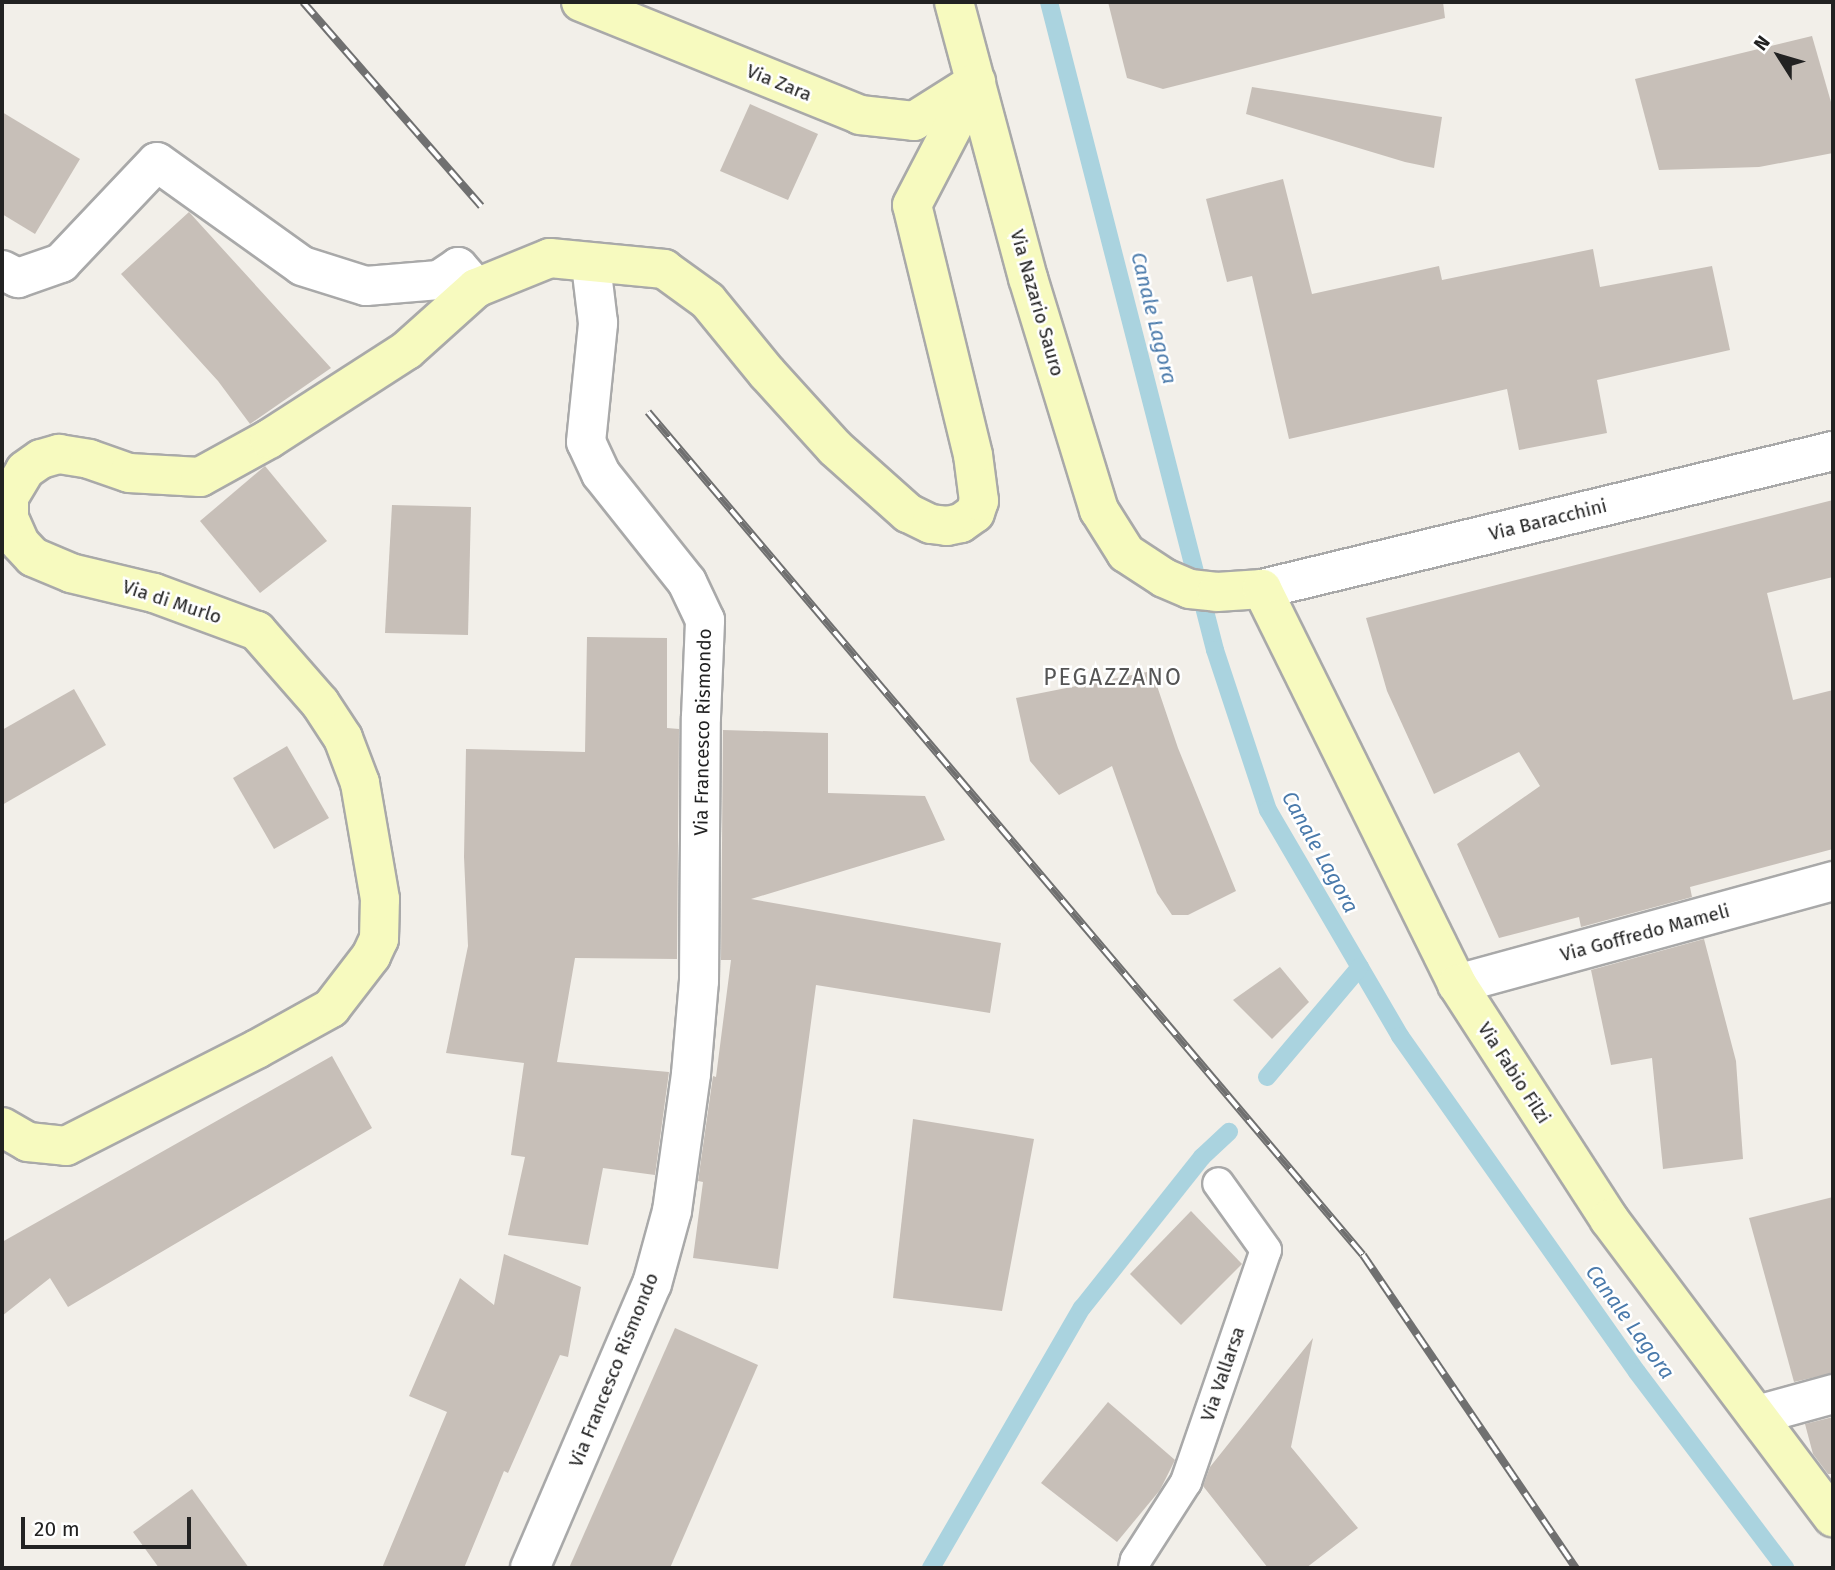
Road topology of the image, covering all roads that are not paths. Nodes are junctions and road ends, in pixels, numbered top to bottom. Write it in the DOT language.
graph roads {
  1 [pos="581,2"];
  2 [pos="954,2"];
  3 [pos="975,82"];
  4 [pos="592,264"];
  5 [pos="2,270"];
  6 [pos="477,288"];
  7 [pos="1833,451"];
  8 [pos="5,517"];
  9 [pos="1262,589"];
  10 [pos="1833,881"];
  11 [pos="1457,984"];
  12 [pos="2,1127"];
  13 [pos="1218,1183"];
  14 [pos="1833,1394"];
  15 [pos="1757,1415"];
  16 [pos="1833,1517"];
  17 [pos="530,1568"];
  18 [pos="1134,1568"];
  1 -- 3 [label="street, Via Zara"];
  2 -- 3 [label="street, Via Nazario Sauro"];
  3 -- 4 [label="street"];
  3 -- 9 [label="street, Via Nazario Sauro"];
  4 -- 6 [label="street, Via di Murlo"];
  4 -- 17 [label="street, Via Francesco Rismondo"];
  5 -- 6 [label="street"];
  6 -- 8 [label="street, Via di Murlo"];
  7 -- 9 [label="street, Via Baracchini"];
  8 -- 12 [label="street, Via di Murlo"];
  9 -- 11 [label="street, Via Fabio Filzi"];
  10 -- 11 [label="street, Via Goffredo Mameli"];
  11 -- 15 [label="street, Via Fabio Filzi"];
  13 -- 18 [label="lane, Via Vallarsa"];
  14 -- 15 [label="street"];
  15 -- 16 [label="street, Via Fabio Filzi"];
}
